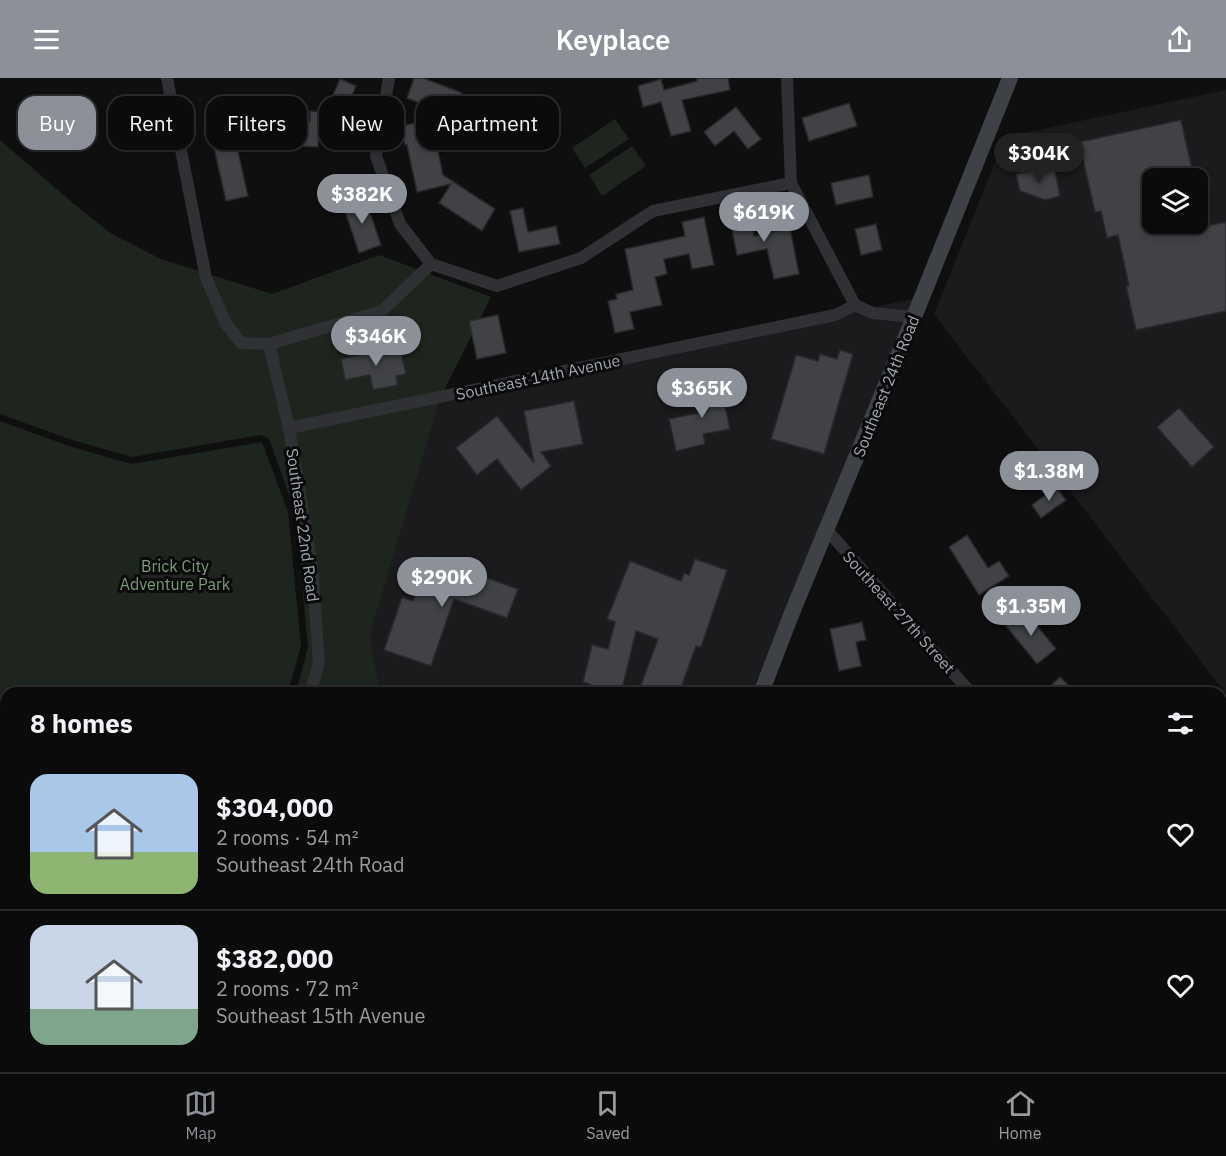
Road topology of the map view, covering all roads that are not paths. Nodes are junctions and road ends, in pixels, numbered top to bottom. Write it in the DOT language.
graph roads {
  1 [pos="167,78"];
  2 [pos="389,78"];
  3 [pos="787,78"];
  4 [pos="1010,78"];
  5 [pos="791,183"];
  6 [pos="431,264"];
  7 [pos="855,305"];
  8 [pos="914,317"];
  9 [pos="269,344"];
  10 [pos="289,428"];
  11 [pos="826,531"];
  12 [pos="312,687"];
  13 [pos="763,687"];
  14 [pos="966,687"];
  1 -- 9 [label="street"];
  2 -- 6 [label="street"];
  3 -- 5 [label="street"];
  4 -- 8 [label="street, Southeast 24th Road"];
  5 -- 6 [label="street"];
  5 -- 7 [label="street"];
  6 -- 9 [label="street"];
  7 -- 8 [label="street"];
  7 -- 10 [label="street, Southeast 14th Avenue"];
  8 -- 11 [label="street, Southeast 24th Road"];
  9 -- 10 [label="street, Southeast 22nd Road"];
  10 -- 12 [label="street, Southeast 22nd Road"];
  11 -- 13 [label="street, Southeast 24th Road"];
  11 -- 14 [label="street, Southeast 27th Street"];
}
